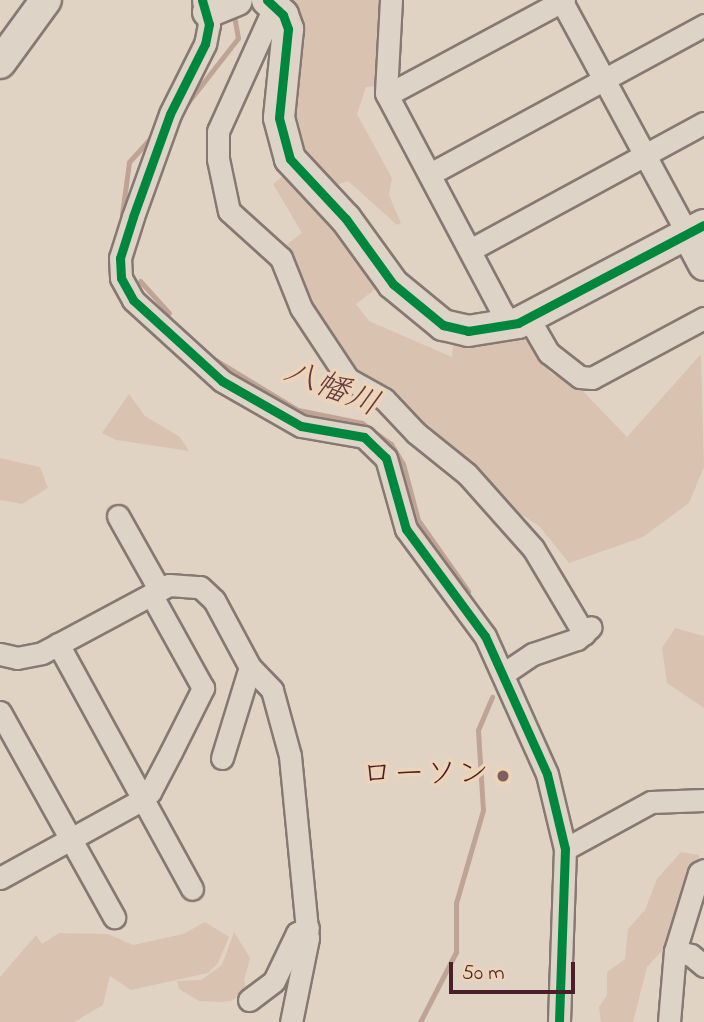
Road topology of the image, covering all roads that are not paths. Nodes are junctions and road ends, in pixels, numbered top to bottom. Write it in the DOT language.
graph roads {
  1 [pos="46,0"];
  2 [pos="237,0"];
  3 [pos="391,0"];
  4 [pos="562,1"];
  5 [pos="271,3"];
  6 [pos="205,6"];
  7 [pos="704,25"];
  8 [pos="0,64"];
  9 [pos="604,79"];
  10 [pos="387,95"];
  11 [pos="704,123"];
  12 [pos="644,155"];
  13 [pos="430,174"];
  14 [pos="696,229"];
  15 [pos="470,250"];
  16 [pos="704,265"];
  17 [pos="704,318"];
  18 [pos="517,323"];
  19 [pos="118,516"];
  20 [pos="155,592"];
  21 [pos="58,645"];
  22 [pos="0,654"];
  23 [pos="250,667"];
  24 [pos="503,674"];
  25 [pos="0,712"];
  26 [pos="222,758"];
  27 [pos="143,797"];
  28 [pos="704,800"];
  29 [pos="71,839"];
  30 [pos="565,849"];
  31 [pos="704,870"];
  32 [pos="0,878"];
  33 [pos="192,889"];
  34 [pos="114,916"];
  35 [pos="308,928"];
  36 [pos="674,951"];
  37 [pos="704,967"];
  38 [pos="249,1000"];
  39 [pos="291,1022"];
  40 [pos="559,1022"];
  41 [pos="669,1022"];
  1 -- 8 [label="street"];
  2 -- 6 [label="street"];
  3 -- 10 [label="street"];
  4 -- 9 [label="street"];
  4 -- 10 [label="street"];
  5 -- 18 [label="street"];
  5 -- 24 [label="street"];
  6 -- 24 [label="street"];
  7 -- 9 [label="street"];
  9 -- 12 [label="street"];
  9 -- 13 [label="street"];
  10 -- 13 [label="street"];
  11 -- 12 [label="street"];
  12 -- 14 [label="street"];
  12 -- 15 [label="street"];
  13 -- 15 [label="street"];
  14 -- 16 [label="street"];
  14 -- 18 [label="street"];
  15 -- 18 [label="street"];
  17 -- 18 [label="street"];
  19 -- 20 [label="street"];
  20 -- 21 [label="street"];
  20 -- 23 [label="street"];
  20 -- 27 [label="street"];
  21 -- 22 [label="street"];
  21 -- 27 [label="street"];
  23 -- 26 [label="street"];
  23 -- 35 [label="street"];
  24 -- 30 [label="street"];
  25 -- 29 [label="street"];
  27 -- 29 [label="street"];
  27 -- 33 [label="street"];
  28 -- 30 [label="street"];
  29 -- 32 [label="street"];
  29 -- 34 [label="street"];
  30 -- 40 [label="street"];
  31 -- 36 [label="street"];
  35 -- 38 [label="street"];
  35 -- 39 [label="street"];
  36 -- 37 [label="street"];
  36 -- 41 [label="street"];
}
